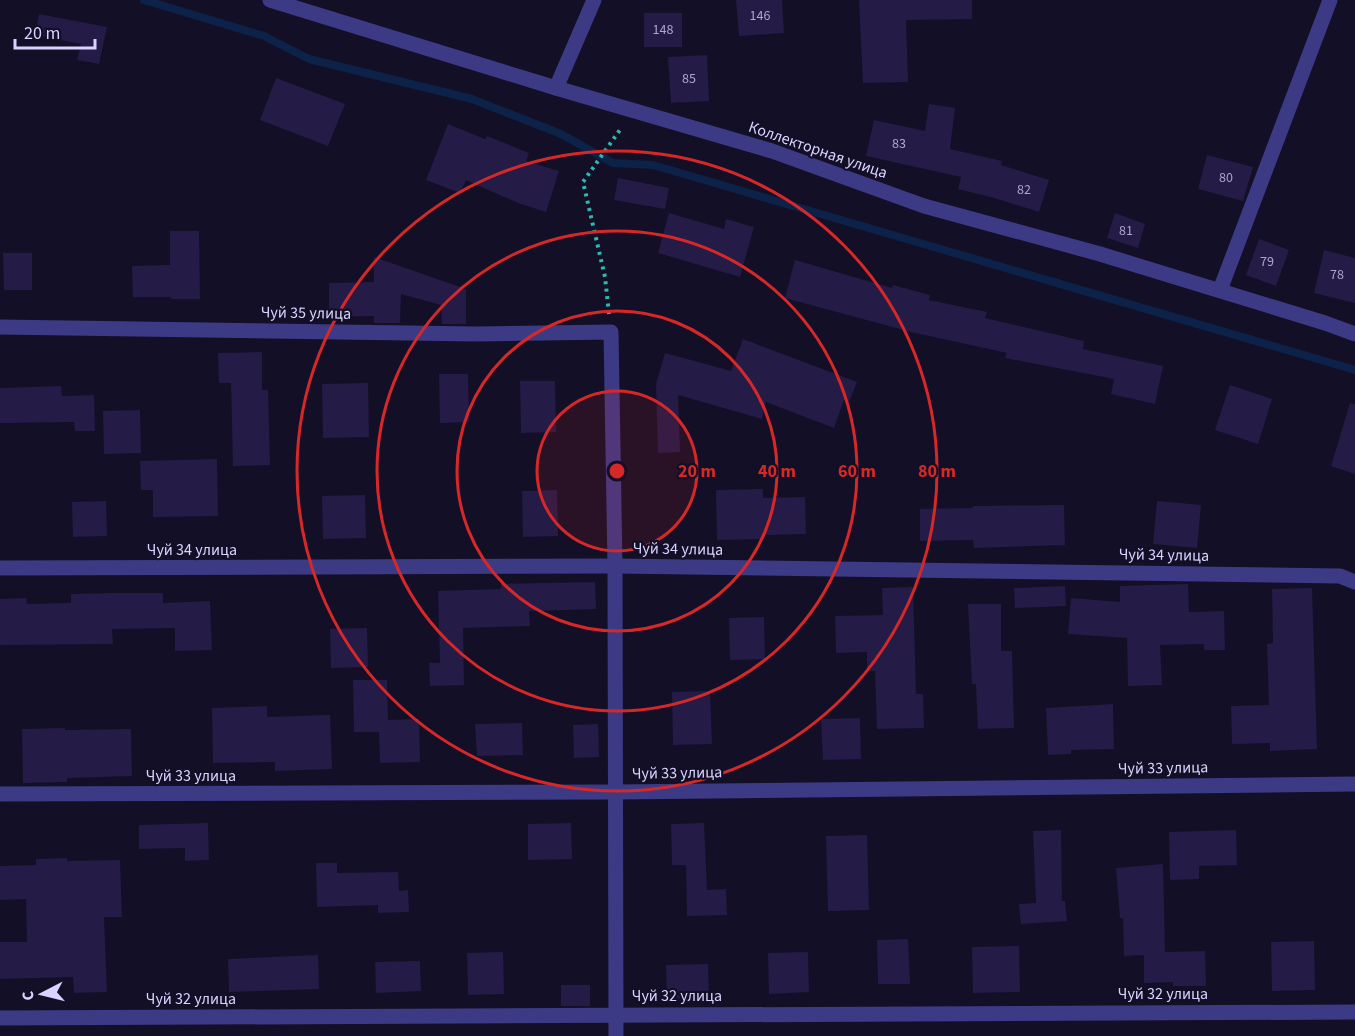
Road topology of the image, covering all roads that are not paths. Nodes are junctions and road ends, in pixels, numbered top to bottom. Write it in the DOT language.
graph roads {
  1 [pos="270,0"];
  2 [pos="594,0"];
  3 [pos="1330,0"];
  4 [pos="556,88"];
  5 [pos="1220,290"];
  6 [pos="0,327"];
  7 [pos="1355,334"];
  8 [pos="615,566"];
  9 [pos="0,568"];
  10 [pos="1355,582"];
  11 [pos="1355,784"];
  12 [pos="614,792"];
  13 [pos="0,794"];
  14 [pos="1355,1012"];
  15 [pos="615,1014"];
  16 [pos="0,1018"];
  17 [pos="616,1036"];
  1 -- 4 [label="street, Коллекторная улица"];
  2 -- 4 [label="street"];
  3 -- 5 [label="street"];
  4 -- 5 [label="street, Коллекторная улица"];
  5 -- 7 [label="street, Коллекторная улица"];
  6 -- 8 [label="street, Чуй 35 улица"];
  8 -- 9 [label="street, Чуй 34 улица"];
  8 -- 10 [label="street, Чуй 34 улица"];
  8 -- 12 [label="street"];
  11 -- 12 [label="street, Чуй 33 улица"];
  12 -- 13 [label="street, Чуй 33 улица"];
  12 -- 15 [label="street"];
  14 -- 15 [label="street, Чуй 32 улица"];
  15 -- 16 [label="street, Чуй 32 улица"];
  15 -- 17 [label="street"];
}
